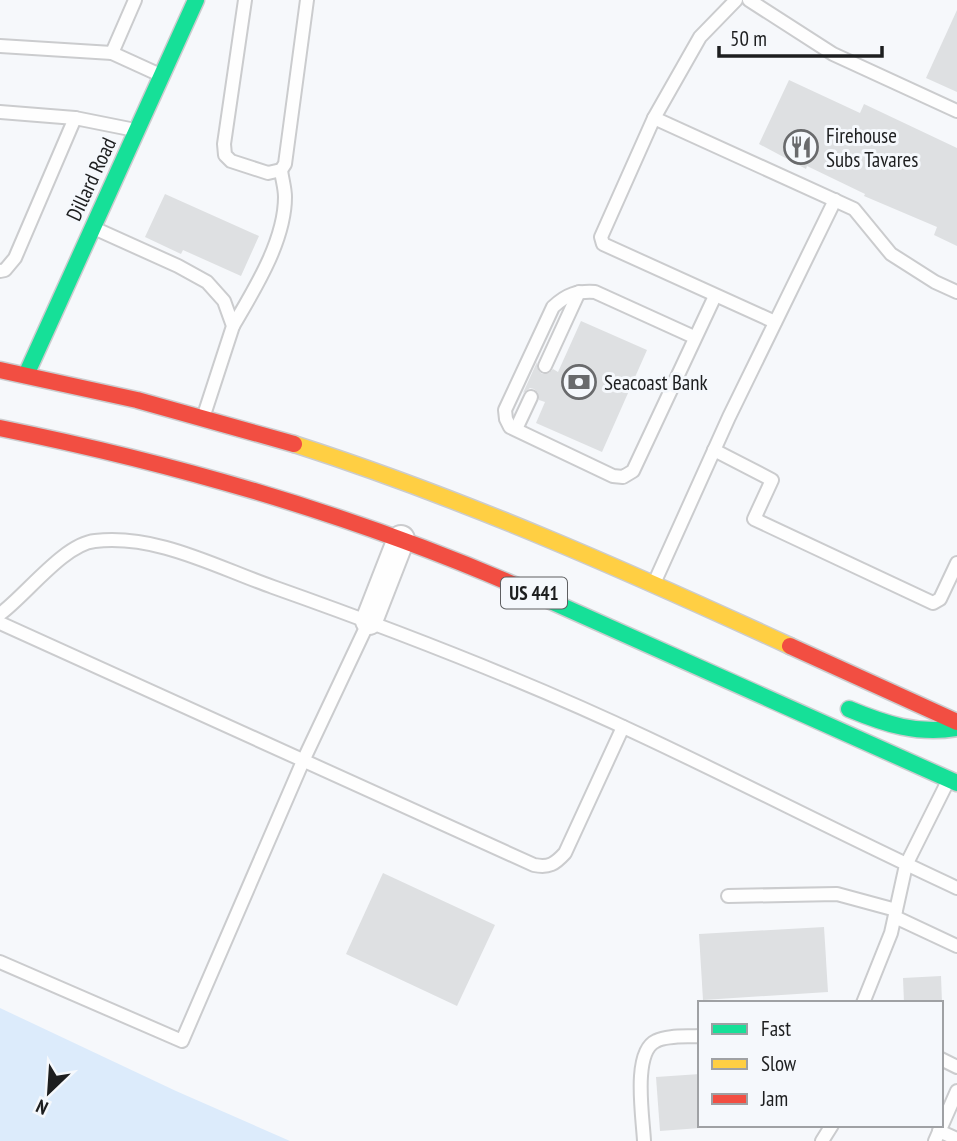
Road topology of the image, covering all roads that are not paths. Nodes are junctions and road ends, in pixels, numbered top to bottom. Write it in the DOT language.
graph roads {
  1 [pos="135,0"];
  2 [pos="196,0"];
  3 [pos="245,0"];
  4 [pos="307,0"];
  5 [pos="736,0"];
  6 [pos="749,0"];
  7 [pos="0,46"];
  8 [pos="112,53"];
  9 [pos="162,76"];
  10 [pos="957,111"];
  11 [pos="0,112"];
  12 [pos="75,118"];
  13 [pos="654,118"];
  14 [pos="137,130"];
  15 [pos="281,170"];
  16 [pos="835,200"];
  17 [pos="92,227"];
  18 [pos="0,271"];
  19 [pos="579,292"];
  20 [pos="957,292"];
  21 [pos="715,296"];
  22 [pos="775,322"];
  23 [pos="233,326"];
  24 [pos="694,337"];
  25 [pos="545,366"];
  26 [pos="0,370"];
  27 [pos="26,375"];
  28 [pos="0,387"];
  29 [pos="531,397"];
  30 [pos="123,413"];
  31 [pos="29,416"];
  32 [pos="201,417"];
  33 [pos="4,428"];
  34 [pos="516,429"];
  35 [pos="0,446"];
  36 [pos="714,450"];
  37 [pos="401,539"];
  38 [pos="957,563"];
  39 [pos="654,583"];
  40 [pos="0,614"];
  41 [pos="369,621"];
  42 [pos="0,623"];
  43 [pos="681,640"];
  44 [pos="644,641"];
  45 [pos="831,700"];
  46 [pos="957,722"];
  47 [pos="623,727"];
  48 [pos="957,728"];
  49 [pos="303,761"];
  50 [pos="954,780"];
  51 [pos="906,865"];
  52 [pos="957,888"];
  53 [pos="728,896"];
  54 [pos="895,914"];
  55 [pos="957,946"];
  56 [pos="0,962"];
  57 [pos="864,1001"];
  58 [pos="698,1036"];
  59 [pos="957,1091"];
  60 [pos="943,1122"];
  61 [pos="937,1136"];
  62 [pos="957,1139"];
  63 [pos="644,1141"];
  1 -- 8 [label="lane"];
  2 -- 9 [label="main road, Dillard Road"];
  3 -- 15 [label="lane"];
  4 -- 15 [label="lane"];
  5 -- 13 [label="lane"];
  6 -- 10 [label="lane"];
  7 -- 8 [label="lane"];
  8 -- 9 [label="lane"];
  9 -- 14 [label="main road, Dillard Road"];
  11 -- 12 [label="lane"];
  12 -- 14 [label="lane"];
  12 -- 18 [label="lane"];
  13 -- 16 [label="lane"];
  13 -- 21 [label="lane"];
  14 -- 17 [label="main road, Dillard Road"];
  15 -- 23 [label="lane"];
  16 -- 20 [label="lane"];
  16 -- 22 [label="lane"];
  17 -- 23 [label="lane"];
  17 -- 27 [label="main road, Dillard Road"];
  19 -- 24 [label="lane"];
  19 -- 25 [label="lane"];
  19 -- 34 [label="lane"];
  21 -- 22 [label="lane"];
  21 -- 24 [label="lane"];
  22 -- 36 [label="lane"];
  23 -- 32 [label="lane"];
  24 -- 34 [label="lane"];
  26 -- 27 [label="main road, US 441"];
  27 -- 28 [label="main road"];
  27 -- 32 [label="main road, US 441"];
  29 -- 34 [label="lane"];
  30 -- 32 [label="main road"];
  31 -- 33 [label="main road"];
  32 -- 39 [label="main road, US 441"];
  33 -- 35 [label="main road"];
  33 -- 37 [label="main road, US 441"];
  36 -- 38 [label="lane"];
  36 -- 39 [label="lane"];
  37 -- 41 [label="street"];
  37 -- 44 [label="main road, US 441"];
  39 -- 46 [label="main road, US 441"];
  40 -- 41 [label="lane"];
  41 -- 47 [label="lane"];
  41 -- 49 [label="lane"];
  42 -- 49 [label="lane"];
  43 -- 44 [label="main road"];
  44 -- 50 [label="main road, US 441"];
  45 -- 48 [label="main road"];
  47 -- 49 [label="lane"];
  47 -- 51 [label="lane"];
  49 -- 56 [label="lane"];
  50 -- 51 [label="lane"];
  51 -- 52 [label="lane"];
  51 -- 54 [label="lane"];
  53 -- 54 [label="lane"];
  54 -- 55 [label="lane"];
  54 -- 57 [label="lane"];
  58 -- 63 [label="lane"];
  59 -- 60 [label="lane"];
  61 -- 62 [label="lane"];
}
